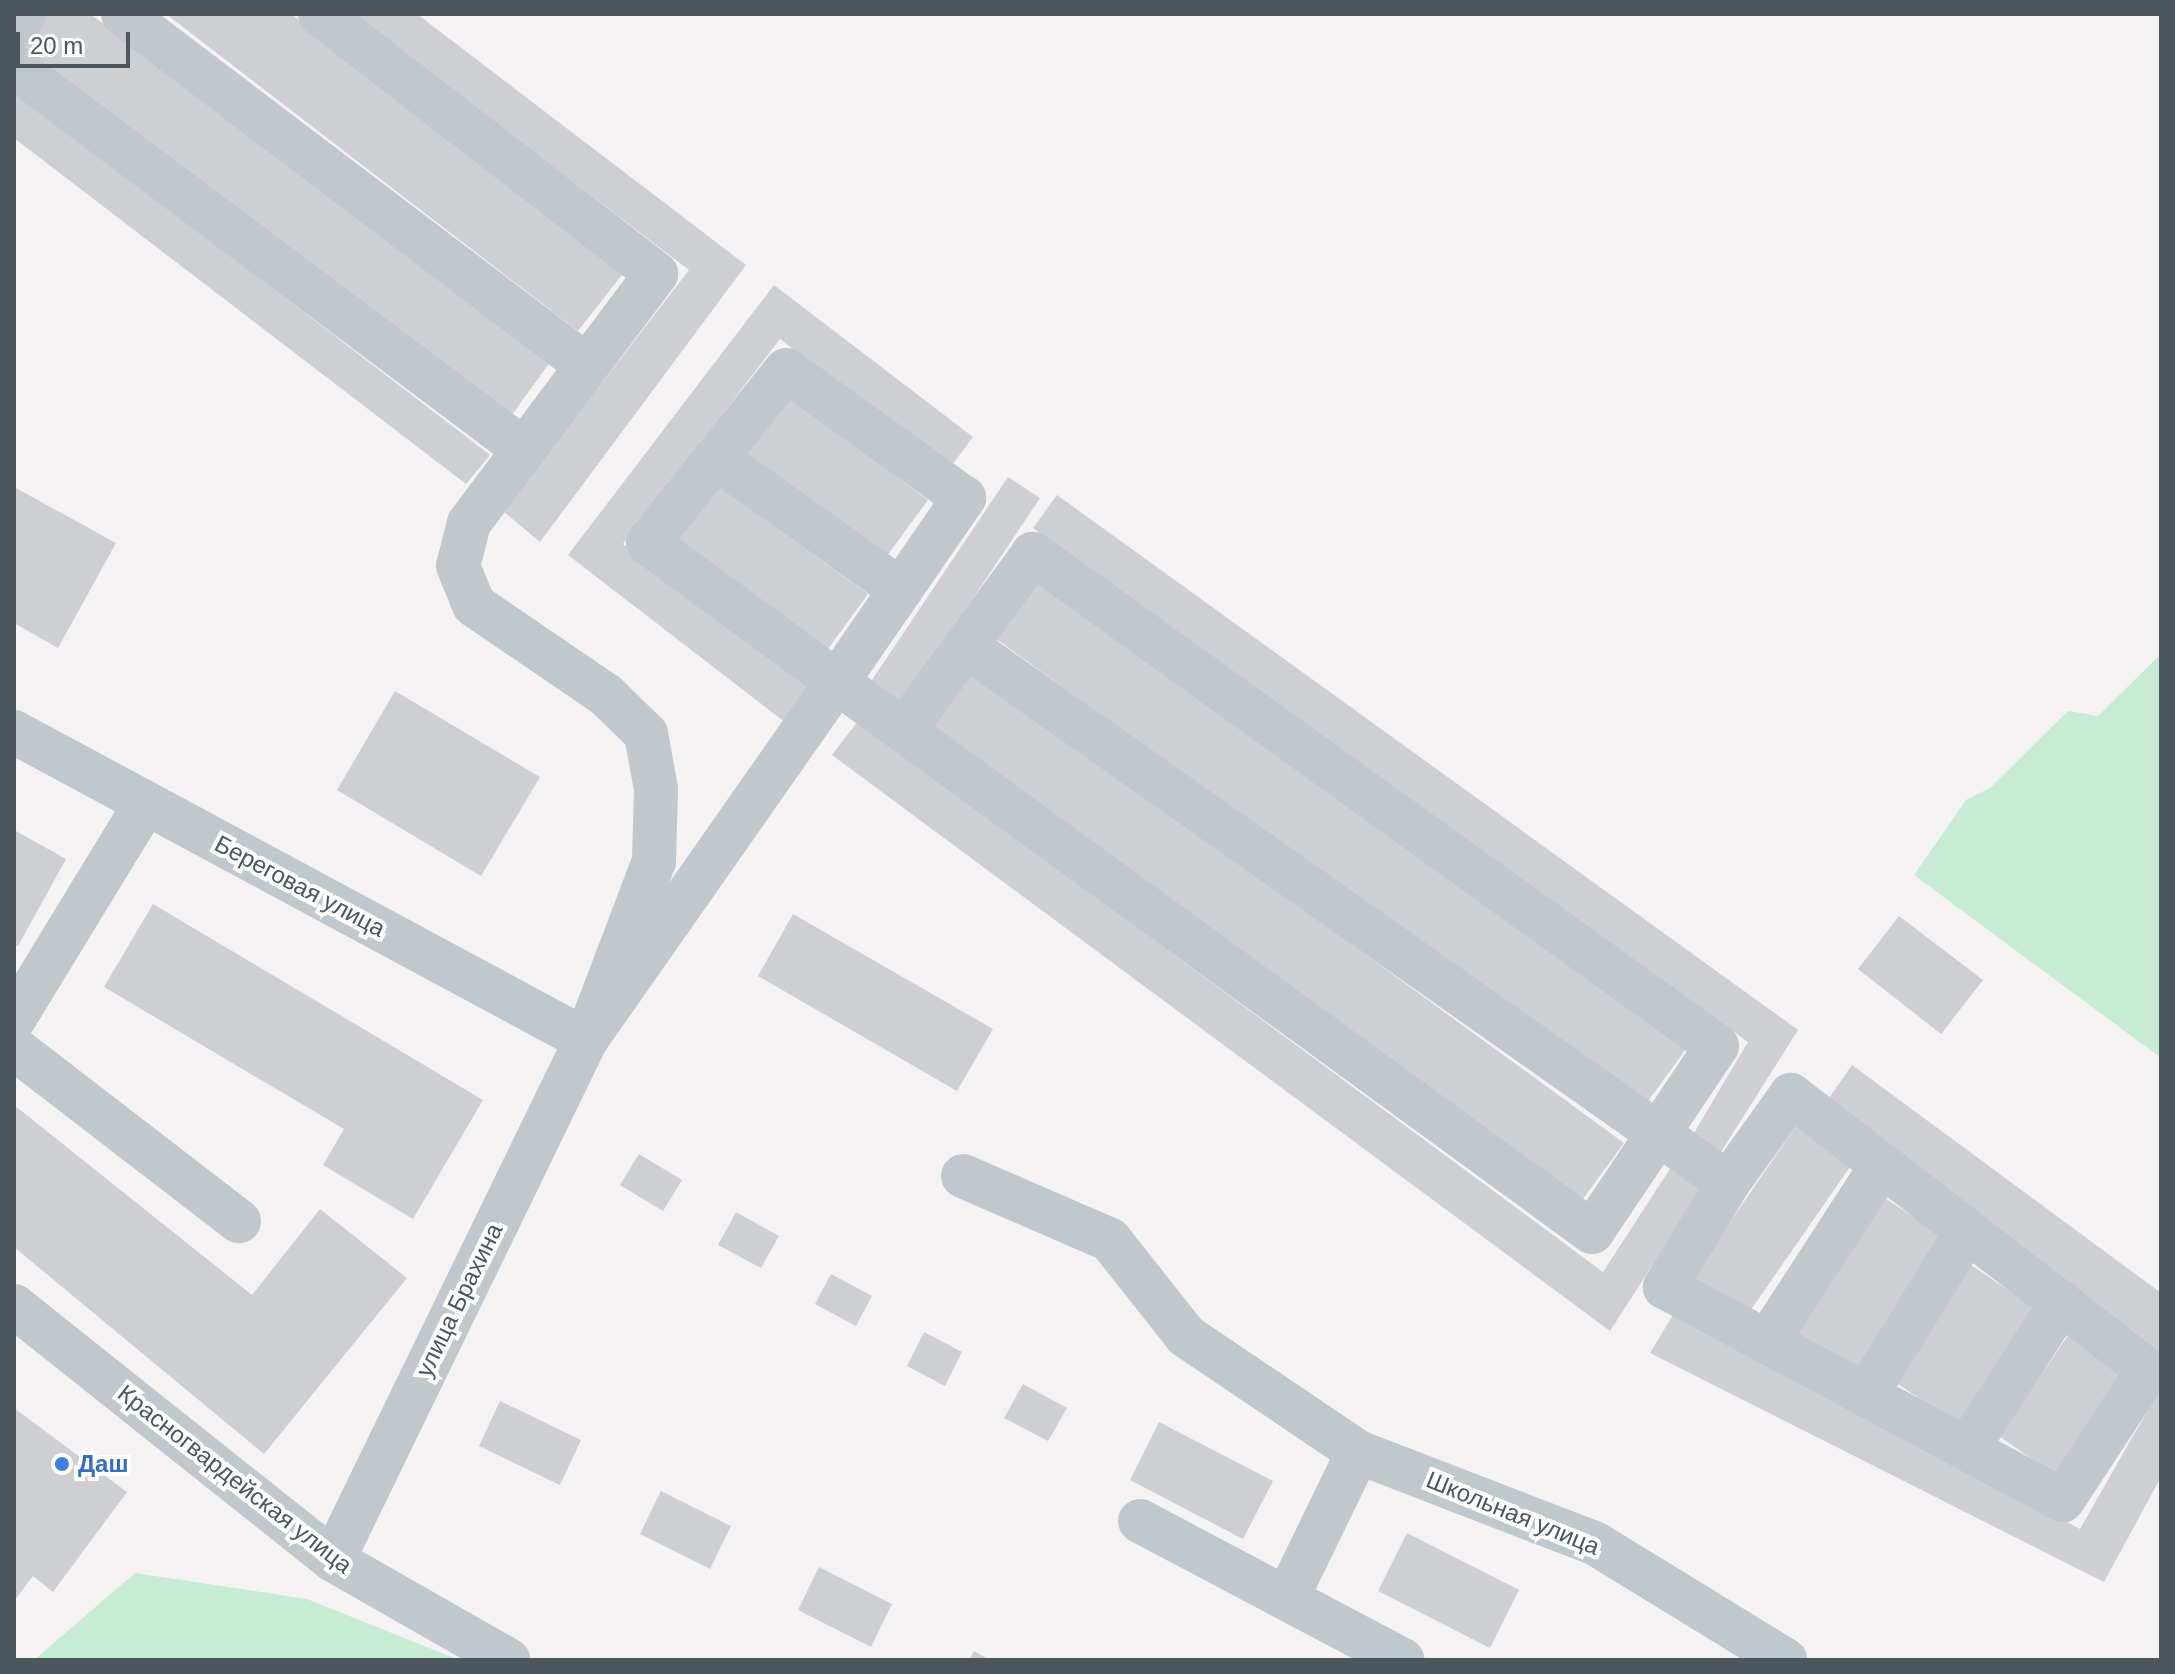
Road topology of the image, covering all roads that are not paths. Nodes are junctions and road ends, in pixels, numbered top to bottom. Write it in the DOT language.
graph roads {
  1 [pos="24,14"];
  2 [pos="123,14"];
  3 [pos="320,14"];
  4 [pos="14,28"];
  5 [pos="14,67"];
  6 [pos="586,365"];
  7 [pos="522,448"];
  8 [pos="716,458"];
  9 [pos="901,590"];
  10 [pos="966,646"];
  11 [pos="837,682"];
  12 [pos="904,730"];
  13 [pos="14,732"];
  14 [pos="146,803"];
  15 [pos="14,1019"];
  16 [pos="586,1040"];
  17 [pos="14,1048"];
  18 [pos="1658,1137"];
  19 [pos="1882,1165"];
  20 [pos="963,1176"];
  21 [pos="1728,1183"];
  22 [pos="239,1221"];
  23 [pos="1967,1231"];
  24 [pos="2061,1303"];
  25 [pos="14,1306"];
  26 [pos="1767,1342"];
  27 [pos="1866,1395"];
  28 [pos="1967,1449"];
  29 [pos="1358,1452"];
  30 [pos="1140,1521"];
  31 [pos="333,1560"];
  32 [pos="1287,1598"];
  33 [pos="508,1660"];
  34 [pos="1402,1660"];
  35 [pos="1785,1660"];
  1 -- 4 [label="street"];
  2 -- 6 [label="street"];
  3 -- 6 [label="street"];
  5 -- 7 [label="street"];
  6 -- 7 [label="street"];
  7 -- 16 [label="street"];
  8 -- 9 [label="street"];
  8 -- 9 [label="street"];
  8 -- 11 [label="street"];
  9 -- 11 [label="street"];
  10 -- 12 [label="street"];
  10 -- 18 [label="street"];
  10 -- 18 [label="street"];
  11 -- 12 [label="street"];
  11 -- 16 [label="street"];
  12 -- 18 [label="street"];
  13 -- 14 [label="street, Береговая улица"];
  14 -- 15 [label="street"];
  14 -- 16 [label="street, Береговая улица"];
  16 -- 31 [label="street, улица Брахина"];
  17 -- 22 [label="street"];
  18 -- 21 [label="street"];
  19 -- 21 [label="street"];
  19 -- 23 [label="street"];
  19 -- 26 [label="street"];
  20 -- 29 [label="street, Школьная улица"];
  21 -- 26 [label="street"];
  23 -- 24 [label="street"];
  23 -- 27 [label="street"];
  24 -- 28 [label="street"];
  24 -- 28 [label="street"];
  25 -- 31 [label="street, Красногвардейская улица"];
  26 -- 27 [label="street"];
  27 -- 28 [label="street"];
  29 -- 32 [label="street"];
  29 -- 35 [label="street, Школьная улица"];
  30 -- 32 [label="street"];
  31 -- 33 [label="street, Красногвардейская улица"];
  32 -- 34 [label="street"];
}
